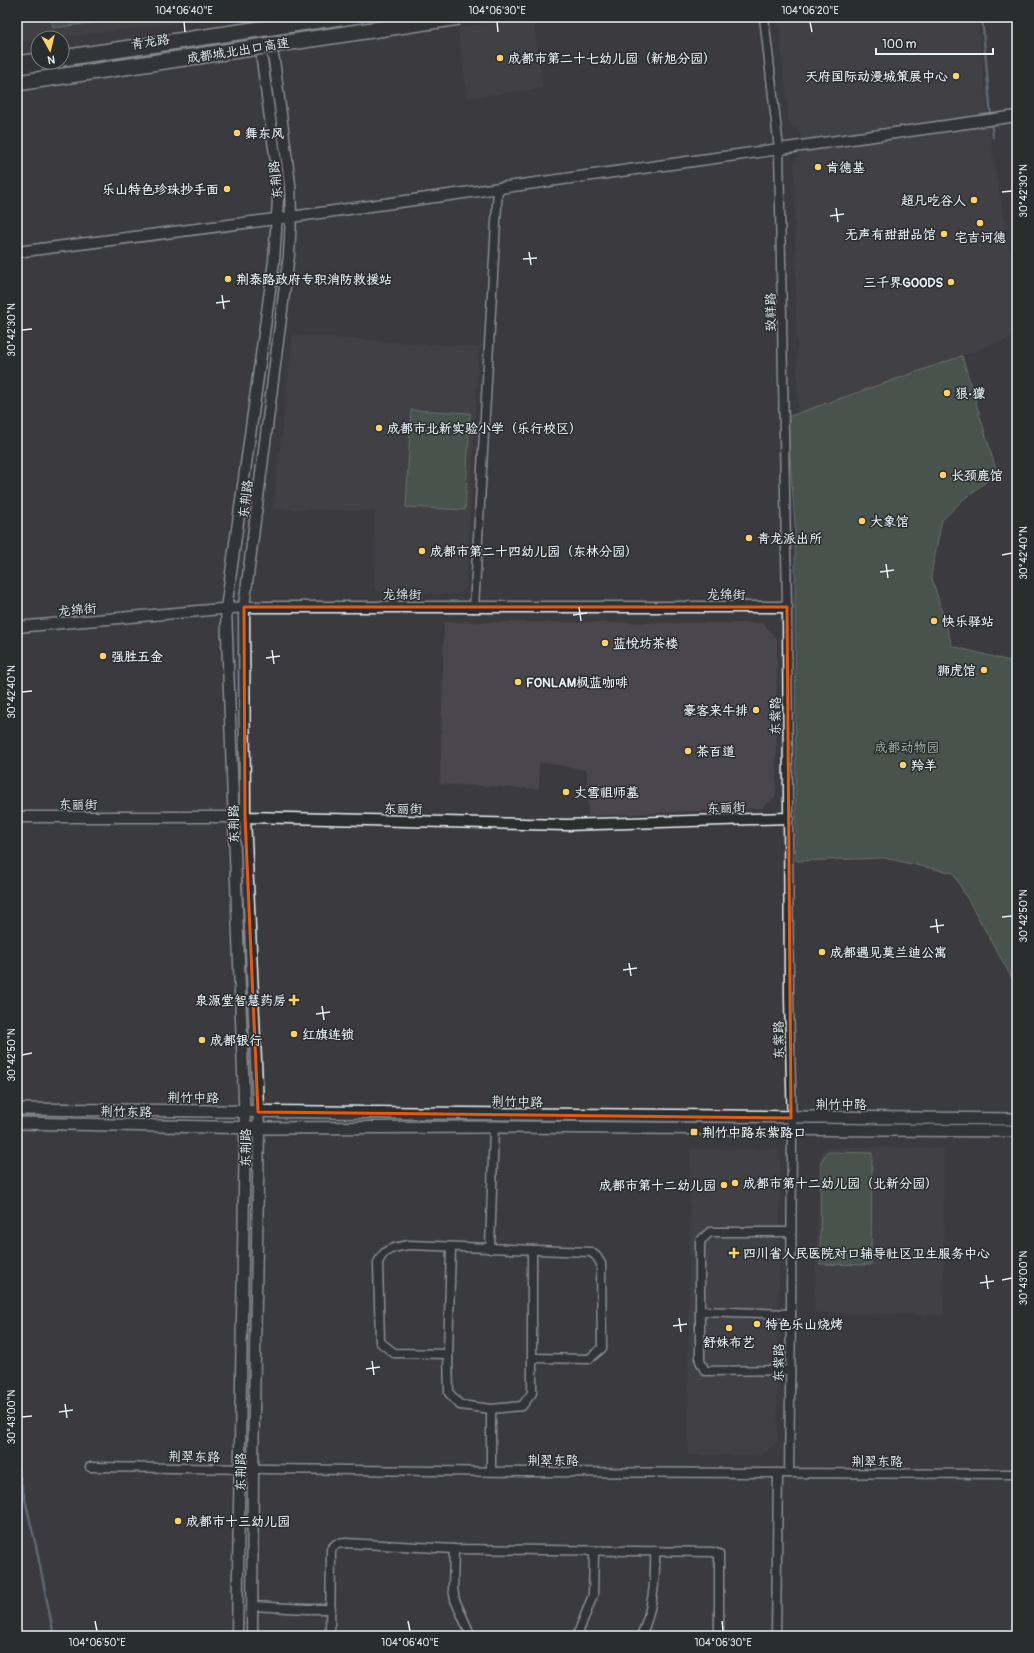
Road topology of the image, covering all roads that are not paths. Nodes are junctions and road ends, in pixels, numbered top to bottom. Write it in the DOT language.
graph roads {
  1 [pos="263,17"];
  2 [pos="341,17"];
  3 [pos="406,17"];
  4 [pos="459,17"];
  5 [pos="764,17"];
  6 [pos="265,38"];
  7 [pos="70,57"];
  8 [pos="30,62"];
  9 [pos="17,64"];
  10 [pos="17,74"];
  11 [pos="17,83"];
  12 [pos="1017,116"];
  13 [pos="780,149"];
  14 [pos="498,188"];
  15 [pos="291,217"];
  16 [pos="277,218"];
  17 [pos="17,252"];
  18 [pos="244,607"];
  19 [pos="787,607"];
  20 [pos="474,608"];
  21 [pos="226,609"];
  22 [pos="17,627"];
  23 [pos="17,817"];
  24 [pos="240,817"];
  25 [pos="788,818"];
  26 [pos="17,1109"];
  27 [pos="244,1112"];
  28 [pos="258,1112"];
  29 [pos="791,1118"];
  30 [pos="1017,1119"];
  31 [pos="17,1123"];
  32 [pos="245,1127"];
  33 [pos="494,1127"];
  34 [pos="259,1128"];
  35 [pos="792,1129"];
  36 [pos="1017,1131"];
  37 [pos="791,1232"];
  38 [pos="451,1247"];
  39 [pos="490,1249"];
  40 [pos="532,1250"];
  41 [pos="700,1312"];
  42 [pos="791,1314"];
  43 [pos="448,1354"];
  44 [pos="532,1358"];
  45 [pos="790,1370"];
  46 [pos="491,1409"];
  47 [pos="90,1467"];
  48 [pos="240,1468"];
  49 [pos="253,1468"];
  50 [pos="491,1471"];
  51 [pos="778,1473"];
  52 [pos="789,1473"];
  53 [pos="1017,1474"];
  54 [pos="454,1549"];
  55 [pos="594,1551"];
  56 [pos="655,1551"];
  57 [pos="252,1606"];
  58 [pos="331,1609"];
  59 [pos="238,1636"];
  60 [pos="252,1636"];
  61 [pos="330,1636"];
  62 [pos="471,1636"];
  63 [pos="577,1636"];
  64 [pos="641,1636"];
  65 [pos="719,1636"];
  66 [pos="776,1636"];
  1 -- 6 [label="street, 东荆路"];
  2 -- 7 [label="highway, 成都城北出口高速, bridge"];
  3 -- 6 [label="street, 青龙路"];
  4 -- 11 [label="highway, 成都城北出口高速, bridge"];
  5 -- 13 [label="street, 致祥路"];
  6 -- 10 [label="street, 青龙路"];
  6 -- 15 [label="street, 东荆路"];
  6 -- 16 [label="street, 东荆路"];
  8 -- 9 [label="highway"];
  12 -- 13 [label="street"];
  13 -- 14 [label="street"];
  13 -- 19 [label="street, 致祥路"];
  14 -- 15 [label="street"];
  14 -- 20 [label="street"];
  15 -- 16 [label="street"];
  15 -- 18 [label="street, 东荆路"];
  16 -- 17 [label="street"];
  16 -- 21 [label="street, 东荆路"];
  18 -- 20 [label="street, 龙绵街"];
  18 -- 21 [label="street, 龙绵街"];
  18 -- 24 [label="street, 东荆路"];
  19 -- 20 [label="street, 龙绵街"];
  19 -- 25 [label="street, 东紫路"];
  21 -- 22 [label="street, 龙绵街"];
  21 -- 24 [label="street, 东荆路"];
  23 -- 24 [label="street, 东丽街"];
  24 -- 25 [label="street, 东丽街"];
  24 -- 27 [label="street, 东荆路"];
  24 -- 28 [label="street, 东荆路"];
  25 -- 29 [label="street, 东紫路"];
  26 -- 27 [label="main road, 荆竹中路"];
  27 -- 28 [label="main road, 荆竹中路"];
  27 -- 32 [label="street, 东荆路"];
  28 -- 29 [label="main road, 荆竹中路"];
  28 -- 34 [label="street, 东荆路"];
  29 -- 30 [label="main road, 荆竹中路"];
  29 -- 35 [label="street, 东紫路"];
  31 -- 32 [label="main road, 荆竹东路"];
  32 -- 34 [label="main road, 荆竹东路"];
  32 -- 48 [label="street, 东荆路"];
  33 -- 34 [label="main road, 荆竹中路"];
  33 -- 35 [label="main road, 荆竹中路"];
  33 -- 39 [label="street"];
  34 -- 49 [label="street, 东荆路"];
  35 -- 36 [label="main road, 荆竹中路"];
  35 -- 37 [label="street, 东紫路"];
  37 -- 41 [label="street"];
  37 -- 42 [label="street, 东紫路"];
  38 -- 39 [label="street"];
  38 -- 43 [label="street"];
  38 -- 43 [label="street"];
  39 -- 40 [label="street"];
  40 -- 44 [label="street"];
  40 -- 44 [label="street"];
  41 -- 42 [label="street"];
  41 -- 45 [label="street"];
  42 -- 45 [label="street, 东紫路"];
  43 -- 46 [label="street"];
  44 -- 46 [label="street"];
  45 -- 52 [label="street, 东紫路"];
  46 -- 50 [label="street"];
  47 -- 48 [label="street, 荆翠东路"];
  48 -- 49 [label="street, 荆翠东路"];
  48 -- 59 [label="street, 东荆路"];
  49 -- 50 [label="street, 荆翠东路"];
  49 -- 57 [label="street, 东荆路"];
  50 -- 51 [label="street, 荆翠东路"];
  51 -- 52 [label="street, 荆翠东路"];
  51 -- 66 [label="street"];
  52 -- 53 [label="street, 荆翠东路"];
  54 -- 55 [label="street"];
  54 -- 58 [label="street"];
  54 -- 62 [label="street"];
  55 -- 56 [label="street"];
  55 -- 63 [label="street"];
  56 -- 64 [label="street"];
  56 -- 65 [label="street"];
  57 -- 58 [label="street"];
  57 -- 60 [label="street, 东荆路"];
  58 -- 61 [label="street"];
}
